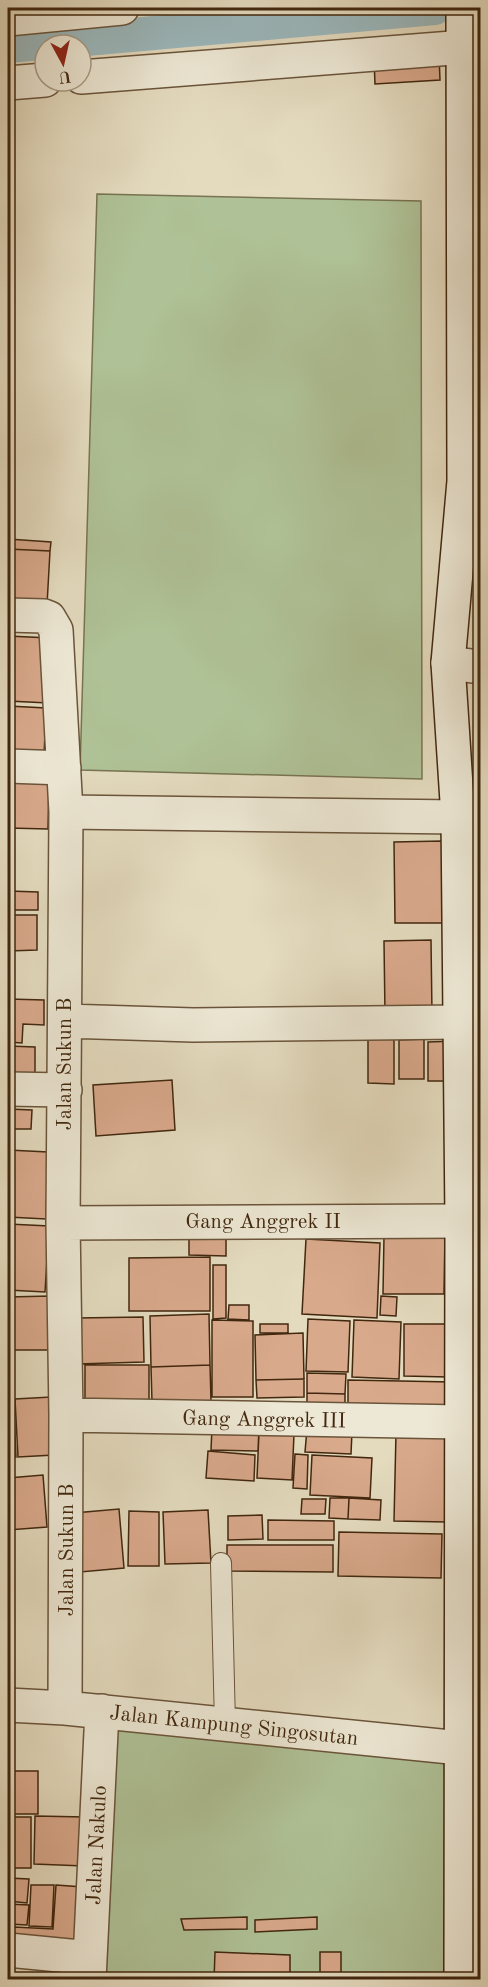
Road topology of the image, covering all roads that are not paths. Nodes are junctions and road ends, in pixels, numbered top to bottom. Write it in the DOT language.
graph roads {
  1 [pos="122,8"];
  2 [pos="8,20"];
  3 [pos="468,33"];
  4 [pos="93,76"];
  5 [pos="33,81"];
  6 [pos="8,83"];
  7 [pos="472,220"];
  8 [pos="472,482"];
  9 [pos="8,615"];
  10 [pos="448,663"];
  11 [pos="480,667"];
  12 [pos="8,766"];
  13 [pos="64,768"];
  14 [pos="66,812"];
  15 [pos="458,817"];
  16 [pos="470,918"];
  17 [pos="64,1021"];
  18 [pos="460,1022"];
  19 [pos="8,1089"];
  20 [pos="64,1090"];
  21 [pos="462,1221"];
  22 [pos="63,1223"];
  23 [pos="66,1415"];
  24 [pos="461,1422"];
  25 [pos="221,1563"];
  26 [pos="8,1705"];
  27 [pos="65,1708"];
  28 [pos="102,1711"];
  29 [pos="225,1724"];
  30 [pos="470,1749"];
  31 [pos="8,1950"];
  32 [pos="90,1969"];
  33 [pos="461,1980"];
  1 -- 2 [label="street"];
  3 -- 4 [label="street"];
  3 -- 7 [label="street"];
  5 -- 6 [label="street"];
  7 -- 8 [label="street"];
  8 -- 10 [label="street"];
  9 -- 13 [label="street, Jalan Sukun B"];
  10 -- 11 [label="street"];
  10 -- 15 [label="street"];
  12 -- 13 [label="street"];
  13 -- 14 [label="street, Jalan Sukun B"];
  14 -- 15 [label="street"];
  14 -- 17 [label="street, Jalan Sukun B"];
  15 -- 16 [label="street"];
  16 -- 18 [label="street"];
  17 -- 18 [label="street"];
  17 -- 20 [label="street, Jalan Sukun B"];
  18 -- 21 [label="street"];
  19 -- 20 [label="street"];
  20 -- 22 [label="street, Jalan Sukun B"];
  21 -- 22 [label="street, Gang Anggrek II"];
  21 -- 24 [label="street"];
  22 -- 23 [label="street, Jalan Sukun B"];
  23 -- 24 [label="street, Gang Anggrek III"];
  23 -- 27 [label="street, Jalan Sukun B"];
  24 -- 30 [label="street"];
  25 -- 29 [label="lane"];
  26 -- 27 [label="street, Jalan Kampung Singosutan"];
  27 -- 28 [label="street, Jalan Kampung Singosutan"];
  28 -- 29 [label="street, Jalan Kampung Singosutan"];
  28 -- 32 [label="street, Jalan Nakulo"];
  29 -- 30 [label="street, Jalan Kampung Singosutan"];
  30 -- 33 [label="street"];
  31 -- 32 [label="street"];
}
